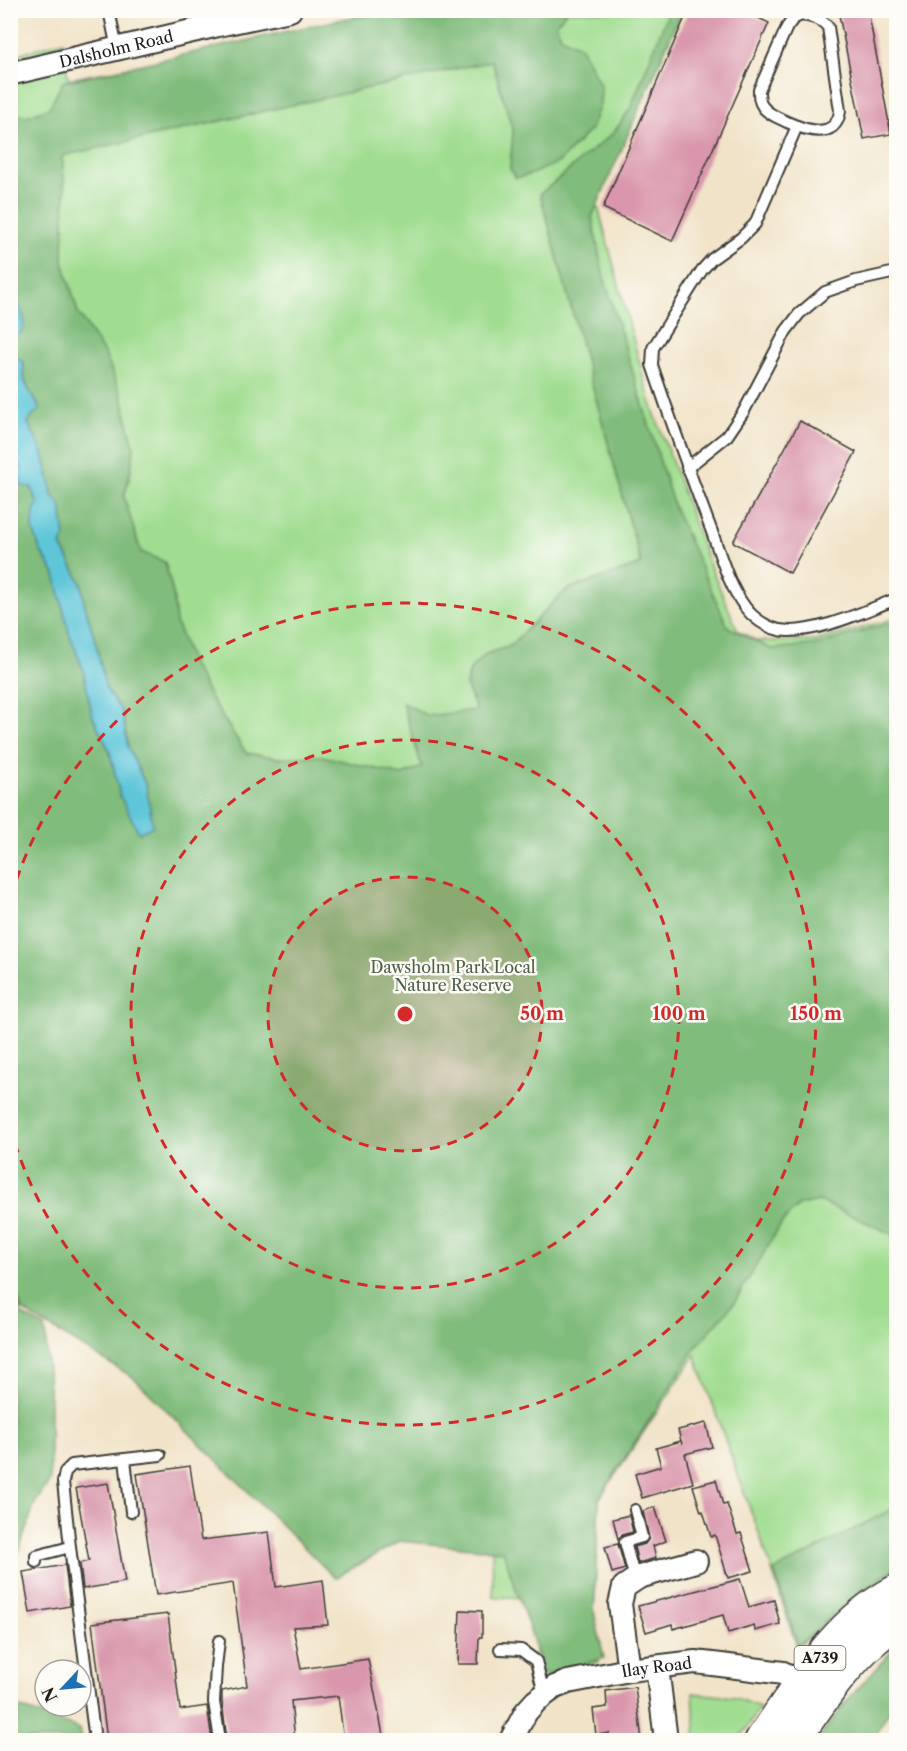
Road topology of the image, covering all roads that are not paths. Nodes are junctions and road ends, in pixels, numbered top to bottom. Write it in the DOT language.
graph roads {
  1 [pos="109,10"];
  2 [pos="290,10"];
  3 [pos="803,13"];
  4 [pos="823,15"];
  5 [pos="217,18"];
  6 [pos="117,50"];
  7 [pos="14,73"];
  8 [pos="797,126"];
  9 [pos="897,272"];
  10 [pos="687,468"];
  11 [pos="897,599"];
  12 [pos="160,1455"];
  13 [pos="125,1459"];
  14 [pos="635,1510"];
  15 [pos="131,1512"];
  16 [pos="70,1546"];
  17 [pos="696,1561"];
  18 [pos="36,1562"];
  19 [pos="639,1577"];
  20 [pos="897,1592"];
  21 [pos="897,1622"];
  22 [pos="219,1641"];
  23 [pos="500,1649"];
  24 [pos="657,1667"];
  25 [pos="629,1670"];
  26 [pos="812,1691"];
  27 [pos="544,1694"];
  28 [pos="95,1740"];
  29 [pos="220,1740"];
  30 [pos="511,1740"];
  31 [pos="666,1740"];
  32 [pos="762,1740"];
  33 [pos="794,1740"];
  1 -- 6 [label="lane"];
  2 -- 5 [label="street, Dalsholm Road"];
  3 -- 4 [label="lane"];
  3 -- 8 [label="lane"];
  4 -- 8 [label="lane"];
  5 -- 6 [label="street, Dalsholm Road"];
  6 -- 7 [label="street, Dalsholm Road"];
  8 -- 10 [label="lane"];
  9 -- 10 [label="lane"];
  10 -- 11 [label="lane"];
  12 -- 13 [label="lane"];
  13 -- 15 [label="lane"];
  13 -- 16 [label="lane"];
  14 -- 19 [label="lane"];
  16 -- 18 [label="lane"];
  16 -- 28 [label="lane"];
  17 -- 19 [label="street"];
  19 -- 25 [label="street"];
  20 -- 26 [label="main road, A739"];
  21 -- 26 [label="main road, A739"];
  22 -- 29 [label="lane"];
  23 -- 27 [label="lane"];
  24 -- 25 [label="street, Ilay Road"];
  24 -- 26 [label="street, Ilay Road"];
  24 -- 31 [label="street"];
  25 -- 27 [label="street, Ilay Road"];
  26 -- 32 [label="main road, A739"];
  26 -- 33 [label="main road, A739"];
  27 -- 30 [label="street, Ilay Road"];
}
